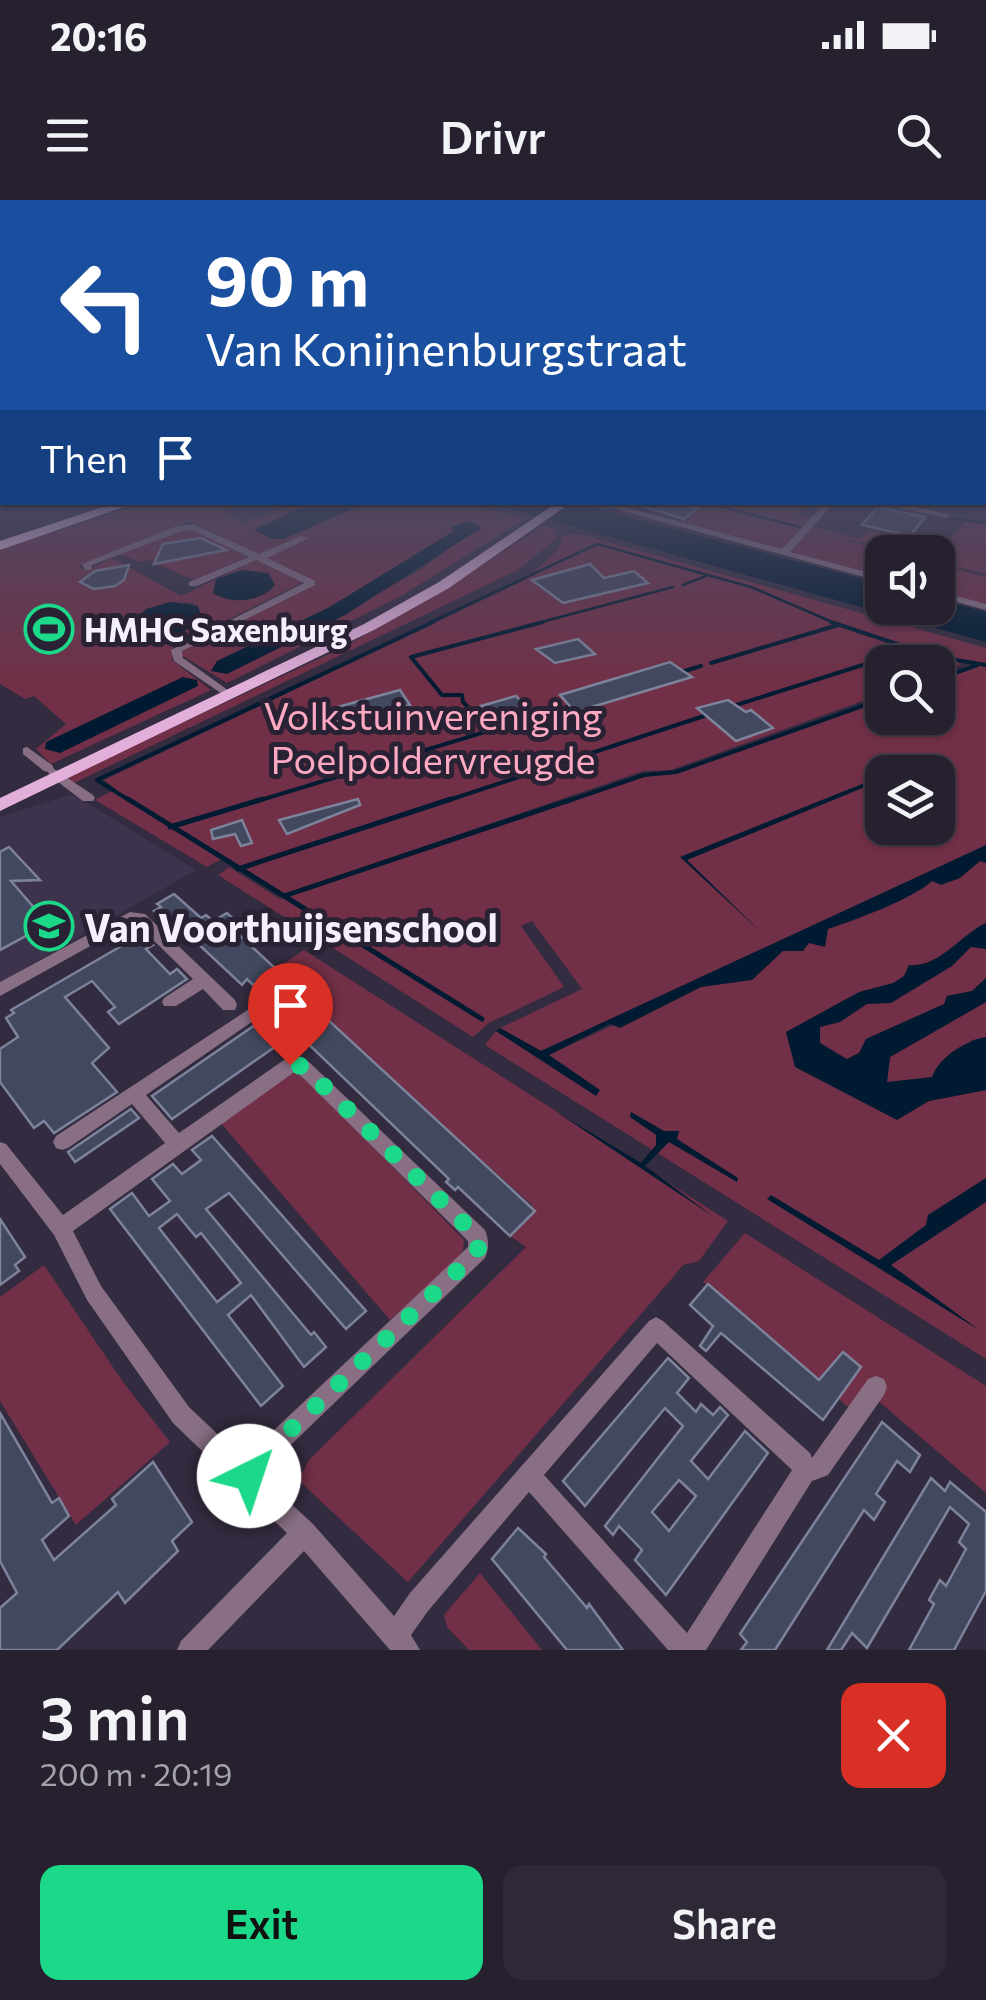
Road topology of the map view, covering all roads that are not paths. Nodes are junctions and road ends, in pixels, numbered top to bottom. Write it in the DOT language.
graph roads {
  1 [pos="128,549"];
  2 [pos="240,549"];
  3 [pos="278,549"];
  4 [pos="498,549"];
  5 [pos="768,549"];
  6 [pos="788,549"];
  7 [pos="784,553"];
  8 [pos="112,554"];
  9 [pos="258,557"];
  10 [pos="126,562"];
  11 [pos="88,568"];
  12 [pos="865,574"];
  13 [pos="193,584"];
  14 [pos="955,599"];
  15 [pos="986,607"];
  16 [pos="225,692"];
  17 [pos="27,751"];
  18 [pos="58,776"];
  19 [pos="0,797"];
  20 [pos="88,798"];
  21 [pos="0,805"];
  22 [pos="204,980"];
  23 [pos="0,990"];
  24 [pos="170,1002"];
  25 [pos="269,1002"];
  26 [pos="229,1005"];
  27 [pos="134,1094"];
  28 [pos="62,1142"];
  29 [pos="177,1144"];
  30 [pos="0,1150"];
  31 [pos="61,1228"];
  32 [pos="876,1386"];
  33 [pos="804,1472"];
  34 [pos="249,1476"];
  35 [pos="531,1477"];
  36 [pos="304,1532"];
  37 [pos="401,1644"];
  38 [pos="190,1650"];
  39 [pos="688,1650"];
  1 -- 8 [label="street"];
  2 -- 9 [label="street"];
  3 -- 9 [label="street"];
  4 -- 16 [label="main road"];
  5 -- 7 [label="street"];
  6 -- 7 [label="street"];
  7 -- 12 [label="street"];
  8 -- 10 [label="street"];
  8 -- 11 [label="street"];
  9 -- 13 [label="street"];
  9 -- 16 [label="street"];
  14 -- 15 [label="street"];
  16 -- 18 [label="main road"];
  17 -- 18 [label="street"];
  18 -- 19 [label="main road"];
  18 -- 20 [label="street"];
  18 -- 21 [label="main road"];
  22 -- 23 [label="street"];
  22 -- 24 [label="street"];
  22 -- 26 [label="street"];
  25 -- 27 [label="street"];
  27 -- 28 [label="street"];
  27 -- 29 [label="street"];
  29 -- 31 [label="street"];
  29 -- 34 [label="street"];
  30 -- 31 [label="street"];
  31 -- 34 [label="street"];
  32 -- 33 [label="street"];
  33 -- 35 [label="street"];
  33 -- 39 [label="street"];
  34 -- 36 [label="street"];
  35 -- 37 [label="street"];
  35 -- 39 [label="street"];
  36 -- 37 [label="street"];
  36 -- 38 [label="street"];
}
